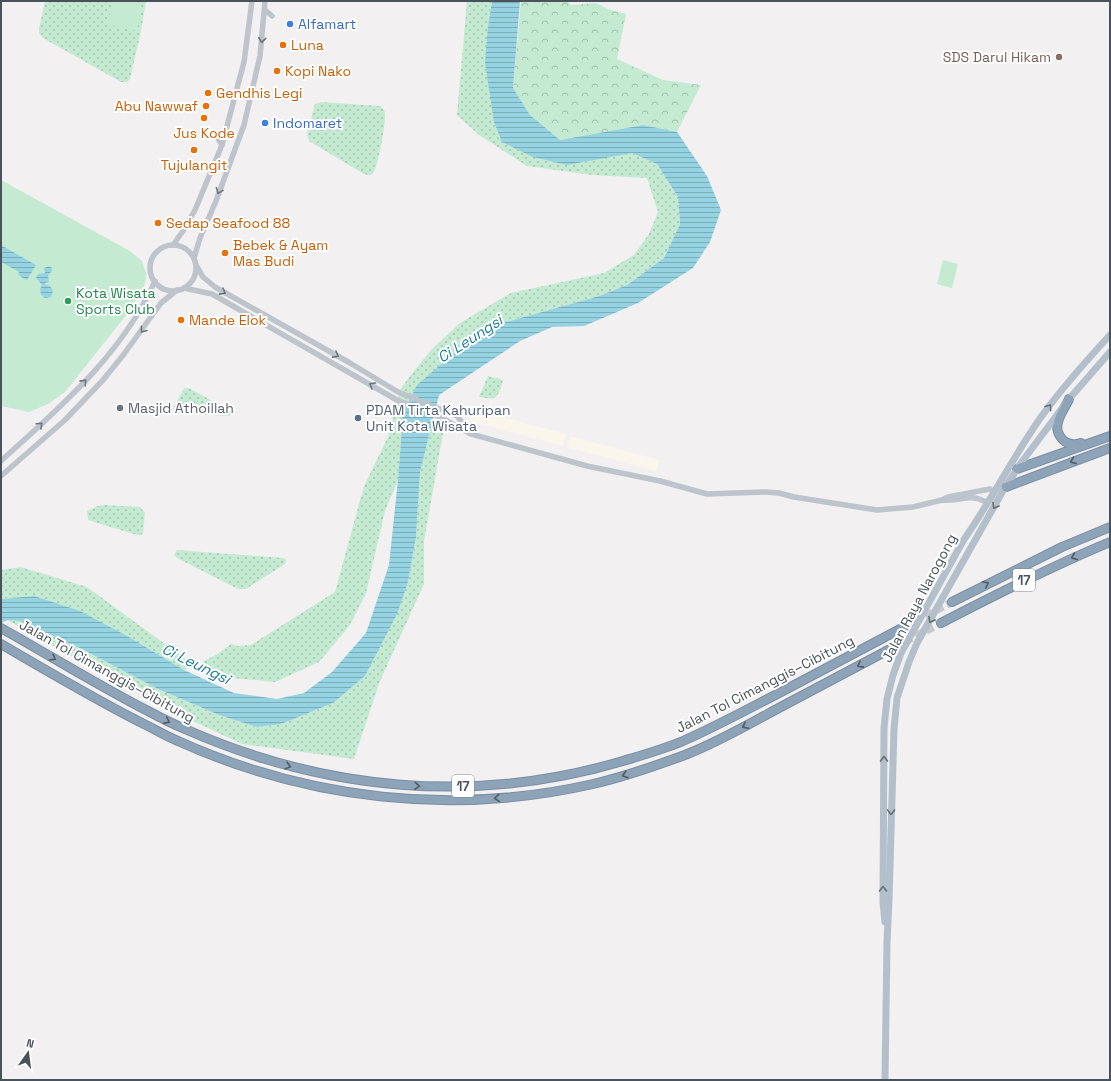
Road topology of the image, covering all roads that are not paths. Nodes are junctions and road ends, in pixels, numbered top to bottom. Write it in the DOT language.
graph roads {
  1 [pos="265,1"];
  2 [pos="249,2"];
  3 [pos="265,10"];
  4 [pos="272,16"];
  5 [pos="217,138"];
  6 [pos="245,142"];
  7 [pos="237,145"];
  8 [pos="222,146"];
  9 [pos="172,245"];
  10 [pos="194,258"];
  11 [pos="196,265"];
  12 [pos="155,281"];
  13 [pos="184,288"];
  14 [pos="177,290"];
  15 [pos="1110,335"];
  16 [pos="1110,352"];
  17 [pos="1069,399"];
  18 [pos="1041,418"];
  19 [pos="471,434"];
  20 [pos="1110,436"];
  21 [pos="1094,442"];
  22 [pos="1110,448"];
  23 [pos="1,461"];
  24 [pos="1014,467"];
  25 [pos="1,476"];
  26 [pos="1002,485"];
  27 [pos="990,489"];
  28 [pos="942,500"];
  29 [pos="984,500"];
  30 [pos="1110,527"];
  31 [pos="963,541"];
  32 [pos="1110,542"];
  33 [pos="952,602"];
  34 [pos="941,623"];
  35 [pos="904,627"];
  36 [pos="1,628"];
  37 [pos="1,644"];
  38 [pos="894,647"];
  39 [pos="887,942"];
  40 [pos="885,1080"];
  1 -- 3 [label="street"];
  2 -- 8 [label="street"];
  3 -- 4 [label="street"];
  3 -- 7 [label="street, one-way"];
  5 -- 8 [label="street"];
  6 -- 7 [label="street"];
  7 -- 10 [label="street, one-way"];
  8 -- 9 [label="street"];
  9 -- 10 [label="street"];
  9 -- 12 [label="street"];
  10 -- 11 [label="street"];
  11 -- 13 [label="street"];
  11 -- 19 [label="street, one-way"];
  12 -- 14 [label="street"];
  23 -- 12 [label="street, one-way"];
  13 -- 14 [label="street"];
  19 -- 13 [label="street, one-way"];
  14 -- 25 [label="street, one-way"];
  18 -- 15 [label="main road, Jalan Raya Narogong, one-way"];
  16 -- 17 [label="main road, Jalan Raya Narogong"];
  17 -- 21 [label="highway"];
  17 -- 24 [label="main road, Jalan Raya Narogong"];
  18 -- 24 [label="main road, Jalan Raya Narogong"];
  18 -- 27 [label="main road"];
  19 -- 28 [label="street"];
  20 -- 21 [label="highway"];
  21 -- 24 [label="highway"];
  22 -- 26 [label="highway, one-way"];
  24 -- 26 [label="main road, Jalan Raya Narogong"];
  26 -- 31 [label="main road, Jalan Raya Narogong"];
  26 -- 39 [label="main road, Jalan Raya Narogong, one-way"];
  27 -- 28 [label="street"];
  27 -- 29 [label="main road"];
  28 -- 29 [label="street"];
  29 -- 31 [label="main road"];
  33 -- 30 [label="highway, 17, one-way"];
  39 -- 31 [label="main road, Jalan Raya Narogong, one-way"];
  32 -- 34 [label="highway, 17, one-way"];
  36 -- 35 [label="highway, Jalan Tol Cimanggis–Cibitung / 17, one-way"];
  38 -- 37 [label="highway, Jalan Tol Cimanggis–Cibitung / 17, one-way"];
  39 -- 40 [label="main road, Jalan Raya Narogong"];
}
